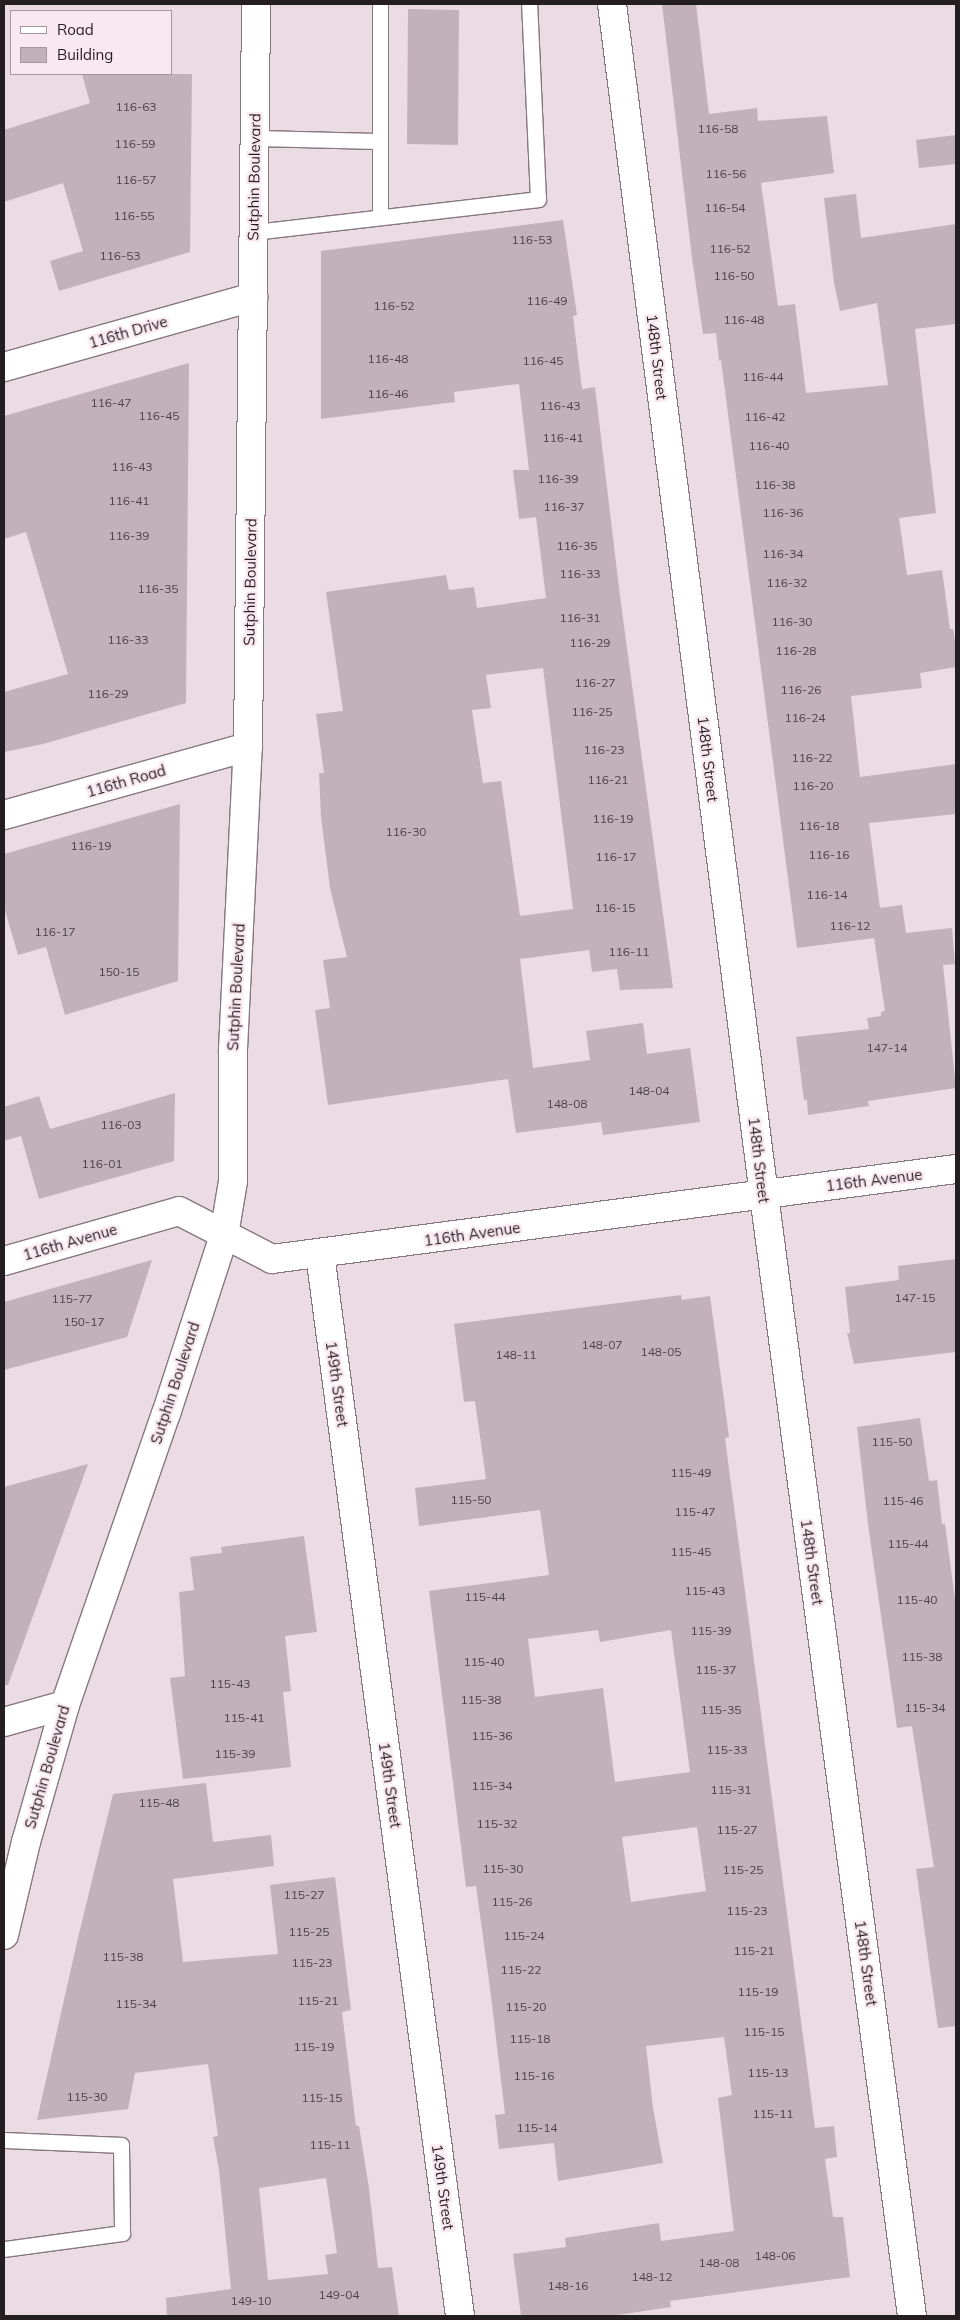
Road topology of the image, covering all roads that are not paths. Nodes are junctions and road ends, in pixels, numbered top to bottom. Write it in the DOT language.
graph roads {
  1 [pos="256,4"];
  2 [pos="380,4"];
  3 [pos="528,4"];
  4 [pos="612,4"];
  5 [pos="255,138"];
  6 [pos="379,141"];
  7 [pos="380,217"];
  8 [pos="254,232"];
  9 [pos="253,297"];
  10 [pos="4,367"];
  11 [pos="248,746"];
  12 [pos="4,815"];
  13 [pos="956,1170"];
  14 [pos="764,1195"];
  15 [pos="224,1235"];
  16 [pos="320,1254"];
  17 [pos="4,1261"];
  18 [pos="65,1705"];
  19 [pos="4,1722"];
  20 [pos="4,1935"];
  21 [pos="4,2140"];
  22 [pos="4,2249"];
  23 [pos="460,2316"];
  24 [pos="912,2316"];
  1 -- 5 [label="street, Sutphin Boulevard"];
  2 -- 6 [label="lane"];
  3 -- 7 [label="lane"];
  4 -- 14 [label="street, 148th Street"];
  5 -- 6 [label="lane"];
  5 -- 8 [label="street, Sutphin Boulevard"];
  6 -- 7 [label="lane"];
  7 -- 8 [label="lane"];
  8 -- 9 [label="street, Sutphin Boulevard"];
  9 -- 10 [label="street, 116th Drive"];
  9 -- 11 [label="street, Sutphin Boulevard"];
  11 -- 12 [label="street, 116th Road"];
  11 -- 15 [label="street, Sutphin Boulevard"];
  13 -- 14 [label="street, 116th Avenue"];
  14 -- 16 [label="street, 116th Avenue"];
  14 -- 24 [label="street, 148th Street"];
  15 -- 16 [label="street, 116th Avenue"];
  15 -- 17 [label="street, 116th Avenue"];
  15 -- 18 [label="street, Sutphin Boulevard"];
  16 -- 23 [label="street, 149th Street"];
  18 -- 19 [label="street"];
  18 -- 20 [label="street, Sutphin Boulevard"];
  21 -- 22 [label="lane"];
}
